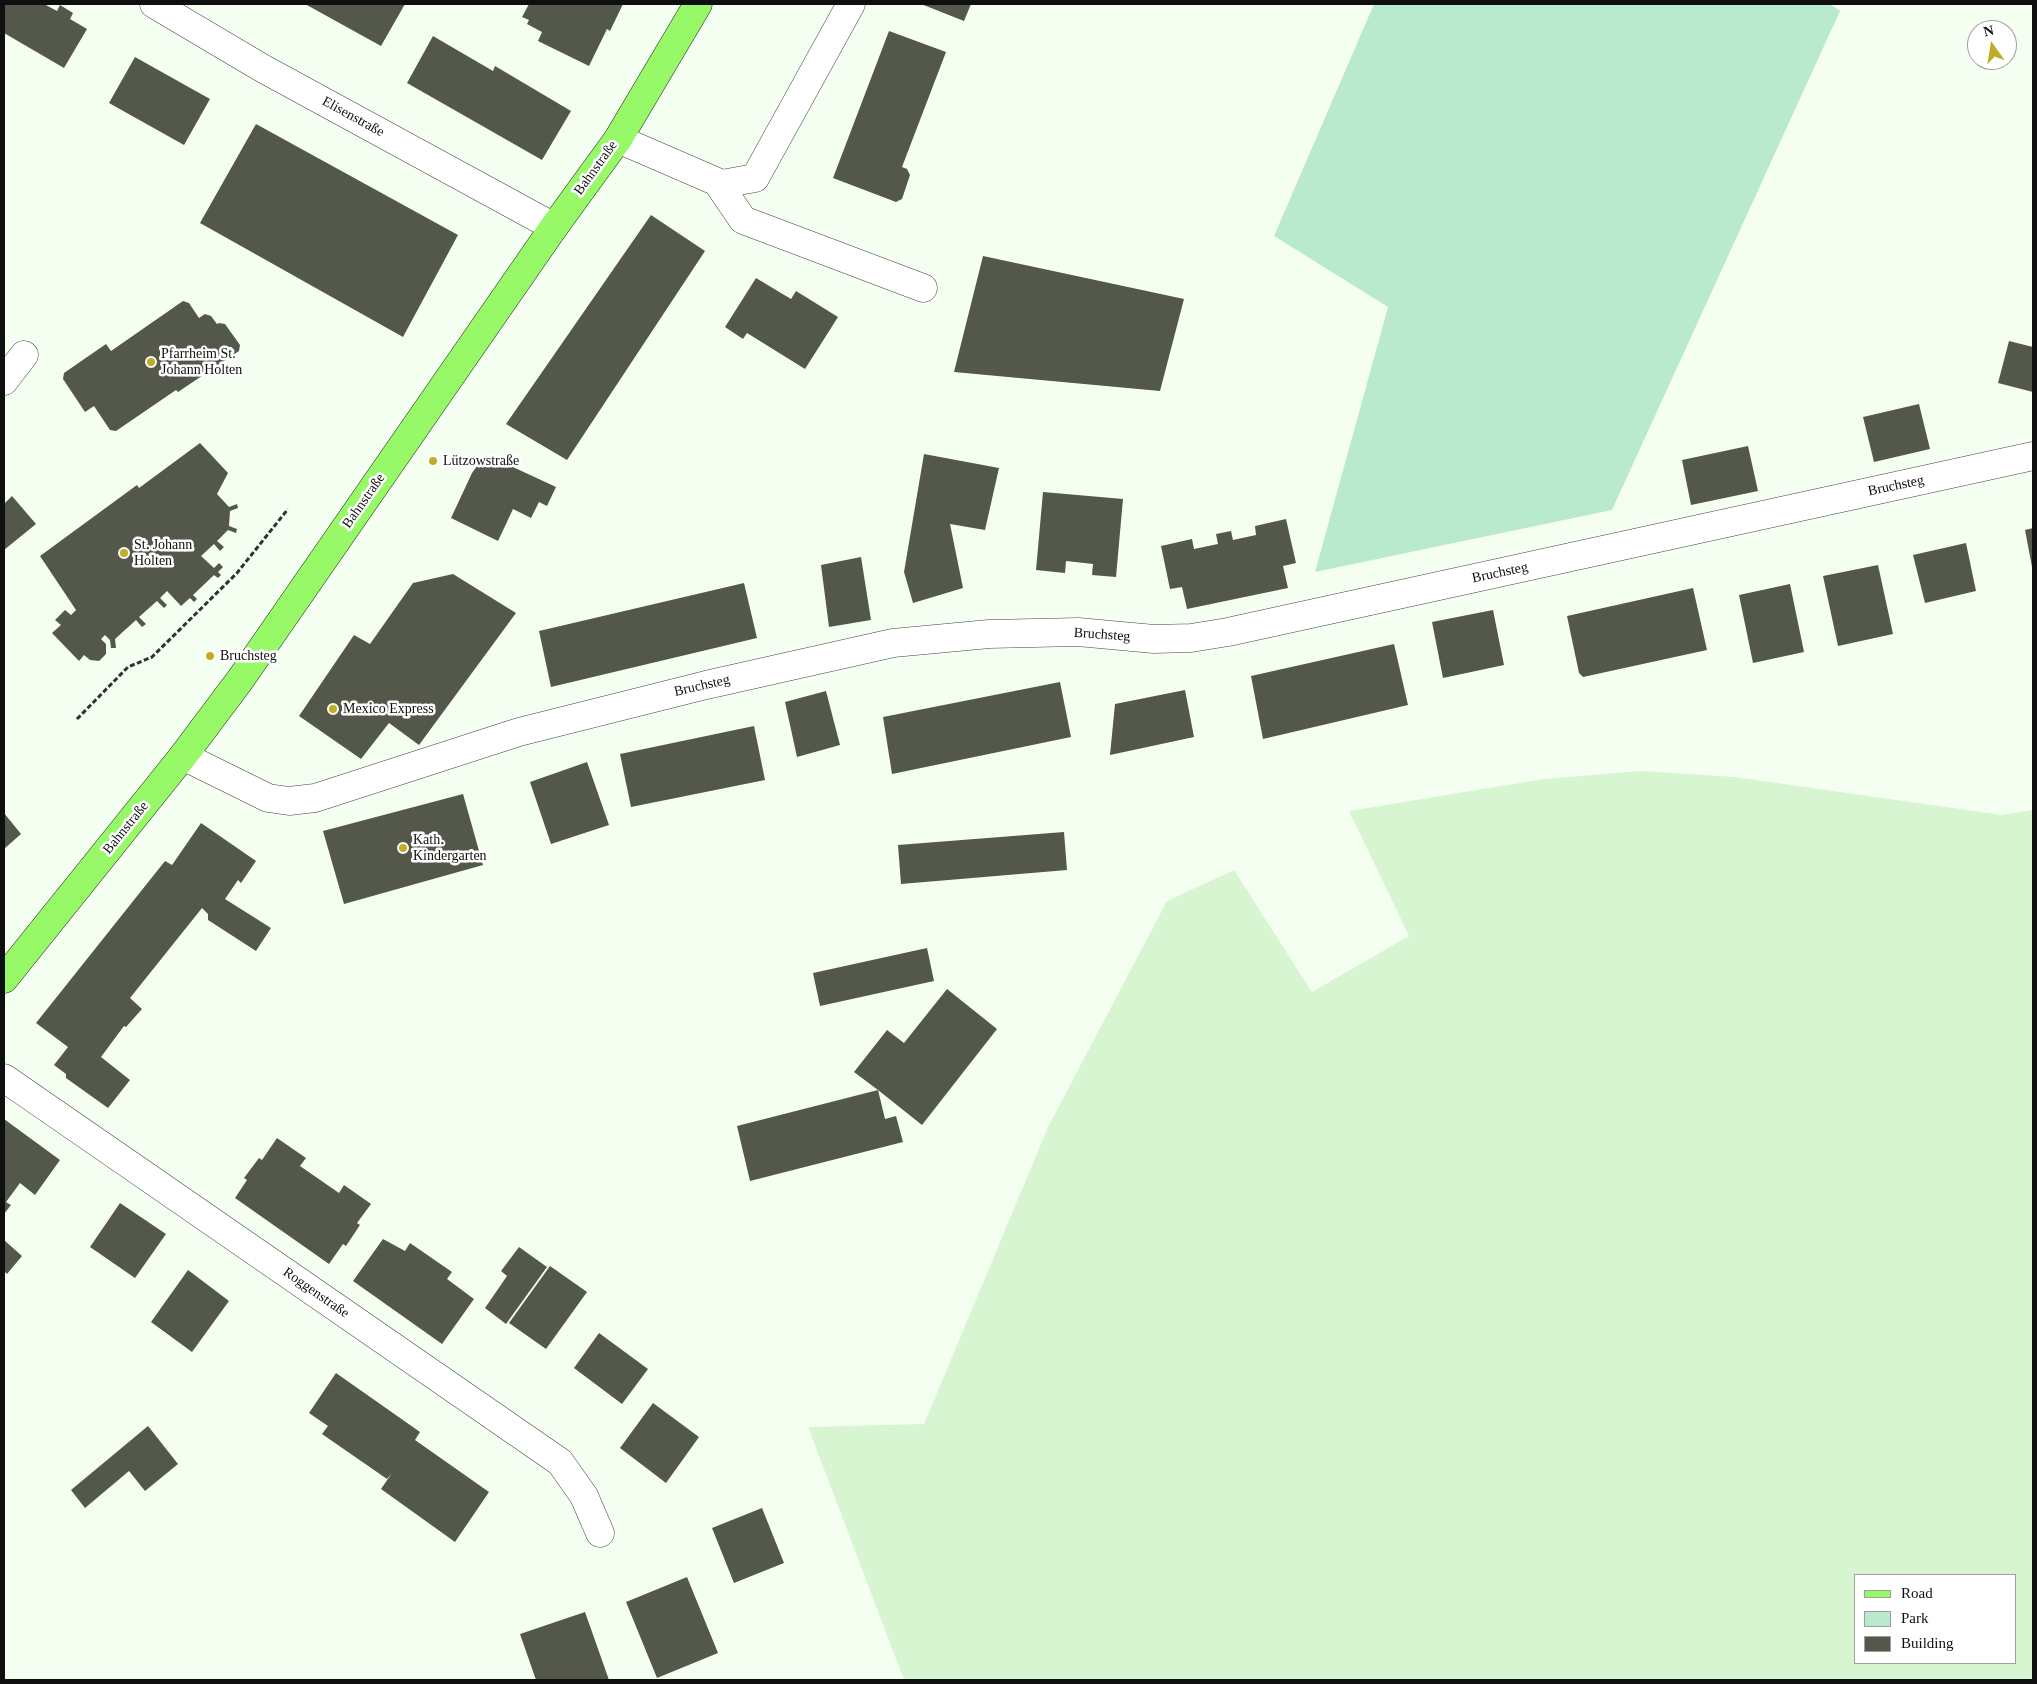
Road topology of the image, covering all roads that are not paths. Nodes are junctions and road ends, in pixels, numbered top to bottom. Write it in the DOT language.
graph roads {
  1 [pos="154,4"];
  2 [pos="698,4"];
  3 [pos="851,4"];
  4 [pos="618,139"];
  5 [pos="717,182"];
  6 [pos="554,227"];
  7 [pos="923,288"];
  8 [pos="24,356"];
  9 [pos="4,381"];
  10 [pos="2033,456"];
  11 [pos="183,756"];
  12 [pos="4,978"];
  13 [pos="4,1078"];
  14 [pos="600,1533"];
  1 -- 6 [label="street, Elisenstraße"];
  2 -- 4 [label="main road, Bahnstraße"];
  3 -- 5 [label="street"];
  4 -- 5 [label="street"];
  4 -- 6 [label="main road, Bahnstraße"];
  5 -- 7 [label="street"];
  6 -- 11 [label="main road, Bahnstraße"];
  8 -- 9 [label="street"];
  10 -- 11 [label="street, Bruchsteg"];
  11 -- 12 [label="main road, Bahnstraße"];
  13 -- 14 [label="street, Roggenstraße"];
}
